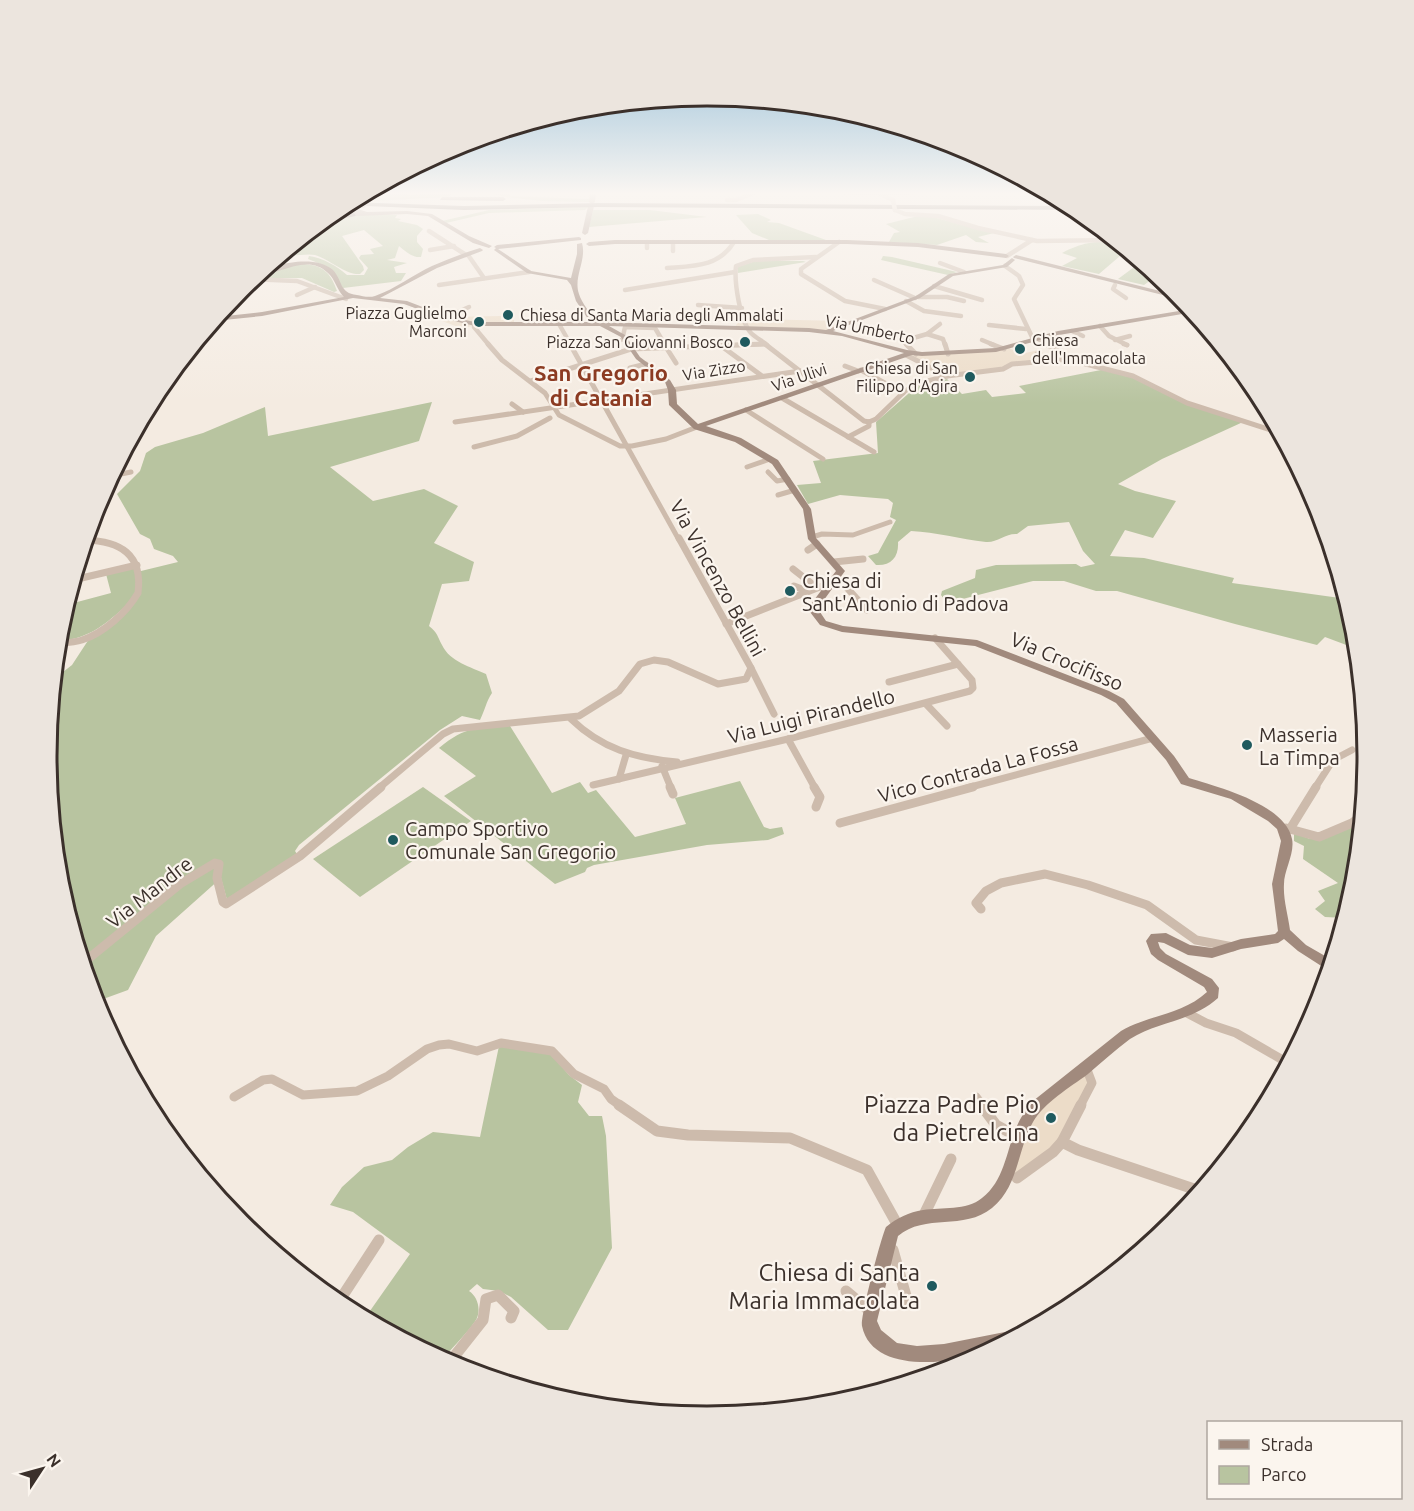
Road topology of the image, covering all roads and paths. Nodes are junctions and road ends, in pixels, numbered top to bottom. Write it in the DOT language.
graph roads {
  1 [pos="811,262"];
  2 [pos="449,263"];
  3 [pos="473,263"];
  4 [pos="516,263"];
  5 [pos="576,263"];
  6 [pos="711,263"];
  7 [pos="744,263"];
  8 [pos="941,263"];
  9 [pos="995,263"];
  10 [pos="1012,263"];
  11 [pos="1035,263"];
  12 [pos="667,268"];
  13 [pos="276,269"];
  14 [pos="529,272"];
  15 [pos="735,272"];
  16 [pos="964,272"];
  17 [pos="574,276"];
  18 [pos="484,278"];
  19 [pos="265,279"];
  20 [pos="565,279"];
  21 [pos="874,280"];
  22 [pos="1117,283"];
  23 [pos="439,285"];
  24 [pos="574,285"];
  25 [pos="934,286"];
  26 [pos="315,287"];
  27 [pos="625,290"];
  28 [pos="1164,293"];
  29 [pos="297,295"];
  30 [pos="348,298"];
  31 [pos="375,298"];
  32 [pos="916,298"];
  33 [pos="1126,298"];
  34 [pos="982,300"];
  35 [pos="964,301"];
  36 [pos="906,302"];
  37 [pos="698,305"];
  38 [pos="469,307"];
  39 [pos="742,308"];
  40 [pos="885,309"];
  41 [pos="1182,312"];
  42 [pos="961,316"];
  43 [pos="227,318"];
  44 [pos="449,318"];
  45 [pos="745,319"];
  46 [pos="770,320"];
  47 [pos="473,322"];
  48 [pos="559,324"];
  49 [pos="597,324"];
  50 [pos="940,324"];
  51 [pos="989,326"];
  52 [pos="1100,326"];
  53 [pos="748,328"];
  54 [pos="1026,329"];
  55 [pos="908,331"];
  56 [pos="1072,331"];
  57 [pos="826,332"];
  58 [pos="927,333"];
  59 [pos="915,336"];
  60 [pos="1083,336"];
  61 [pos="1130,336"];
  62 [pos="623,337"];
  63 [pos="896,337"];
  64 [pos="1035,338"];
  65 [pos="1115,339"];
  66 [pos="982,340"];
  67 [pos="903,341"];
  68 [pos="610,344"];
  69 [pos="765,344"];
  70 [pos="720,345"];
  71 [pos="1127,345"];
  72 [pos="666,348"];
  73 [pos="1004,349"];
  74 [pos="631,350"];
  75 [pos="911,354"];
  76 [pos="948,354"];
  77 [pos="1037,354"];
  78 [pos="1070,359"];
  79 [pos="1048,362"];
  80 [pos="676,363"];
  81 [pos="646,364"];
  82 [pos="582,365"];
  83 [pos="845,366"];
  84 [pos="630,368"];
  85 [pos="800,371"];
  86 [pos="859,371"];
  87 [pos="762,376"];
  88 [pos="947,376"];
  89 [pos="531,381"];
  90 [pos="818,385"];
  91 [pos="672,390"];
  92 [pos="903,393"];
  93 [pos="782,398"];
  94 [pos="601,400"];
  95 [pos="512,404"];
  96 [pos="554,407"];
  97 [pos="540,409"];
  98 [pos="746,410"];
  99 [pos="523,412"];
  100 [pos="563,417"];
  101 [pos="548,418"];
  102 [pos="455,422"];
  103 [pos="869,422"];
  104 [pos="697,427"];
  105 [pos="1270,431"];
  106 [pos="848,437"];
  107 [pos="474,447"];
  108 [pos="627,447"];
  109 [pos="874,452"];
  110 [pos="770,459"];
  111 [pos="823,459"];
  112 [pos="747,467"];
  113 [pos="131,471"];
  114 [pos="768,472"];
  115 [pos="122,473"];
  116 [pos="788,479"];
  117 [pos="795,490"];
  118 [pos="778,495"];
  119 [pos="890,522"];
  120 [pos="810,526"];
  121 [pos="837,536"];
  122 [pos="94,540"];
  123 [pos="814,541"];
  124 [pos="808,550"];
  125 [pos="863,559"];
  126 [pos="834,562"];
  127 [pos="137,565"];
  128 [pos="793,568"];
  129 [pos="82,578"];
  130 [pos="837,579"];
  131 [pos="795,586"];
  132 [pos="816,587"];
  133 [pos="807,591"];
  134 [pos="867,610"];
  135 [pos="726,624"];
  136 [pos="935,638"];
  137 [pos="67,643"];
  138 [pos="958,664"];
  139 [pos="751,668"];
  140 [pos="889,682"];
  141 [pos="926,704"];
  142 [pos="774,714"];
  143 [pos="571,719"];
  144 [pos="947,726"];
  145 [pos="1153,738"];
  146 [pos="788,739"];
  147 [pos="1352,750"];
  148 [pos="626,755"];
  149 [pos="661,765"];
  150 [pos="619,779"];
  151 [pos="593,785"];
  152 [pos="673,794"];
  153 [pos="816,807"];
  154 [pos="1353,822"];
  155 [pos="840,823"];
  156 [pos="1286,828"];
  157 [pos="300,856"];
  158 [pos="981,909"];
  159 [pos="1284,932"];
  160 [pos="1233,946"];
  161 [pos="89,958"];
  162 [pos="1324,961"];
  163 [pos="1186,1013"];
  164 [pos="1281,1059"];
  165 [pos="1086,1067"];
  166 [pos="234,1097"];
  167 [pos="976,1097"];
  168 [pos="1020,1138"];
  169 [pos="1062,1142"];
  170 [pos="951,1160"];
  171 [pos="1017,1178"];
  172 [pos="1192,1188"];
  173 [pos="924,1217"];
  174 [pos="897,1224"];
  175 [pos="379,1240"];
  176 [pos="887,1246"];
  177 [pos="846,1291"];
  178 [pos="344,1294"];
  179 [pos="908,1303"];
  180 [pos="871,1311"];
  181 [pos="511,1318"];
  182 [pos="980,1344"];
  183 [pos="455,1355"];
  1 -- 40 [label="street"];
  2 -- 31 [label="street"];
  3 -- 18 [label="street"];
  4 -- 14 [label="street"];
  5 -- 17 [label="street"];
  6 -- 12 [label="street"];
  7 -- 15 [label="street"];
  8 -- 16 [label="street"];
  9 -- 16 [label="street"];
  10 -- 54 [label="street"];
  11 -- 22 [label="street"];
  13 -- 30 [label="street"];
  14 -- 18 [label="street"];
  14 -- 20 [label="street"];
  15 -- 27 [label="street"];
  15 -- 39 [label="street"];
  16 -- 25 [label="street"];
  17 -- 20 [label="street"];
  17 -- 24 [label="street"];
  18 -- 23 [label="street"];
  19 -- 26 [label="street"];
  20 -- 24 [label="street"];
  21 -- 32 [label="street"];
  22 -- 28 [label="street"];
  22 -- 33 [label="street"];
  24 -- 49 [label="street"];
  25 -- 32 [label="street"];
  25 -- 34 [label="street"];
  26 -- 29 [label="street"];
  26 -- 30 [label="street"];
  30 -- 31 [label="street"];
  30 -- 43 [label="street"];
  31 -- 44 [label="street"];
  32 -- 35 [label="street"];
  32 -- 36 [label="street"];
  36 -- 40 [label="street"];
  36 -- 42 [label="street"];
  37 -- 39 [label="street"];
  38 -- 44 [label="street"];
  39 -- 45 [label="street"];
  40 -- 57 [label="street"];
  41 -- 52 [label="street, Via Umberto"];
  44 -- 47 [label="street"];
  45 -- 46 [label="street"];
  45 -- 53 [label="street"];
  47 -- 48 [label="street"];
  47 -- 89 [label="street"];
  48 -- 49 [label="street"];
  48 -- 82 [label="street, Via Vincenzo Bellini"];
  49 -- 53 [label="street, Via Umberto"];
  49 -- 62 [label="street"];
  50 -- 58 [label="street"];
  51 -- 54 [label="street"];
  52 -- 56 [label="street, Via Umberto"];
  52 -- 65 [label="street"];
  53 -- 57 [label="street, Via Umberto"];
  53 -- 69 [label="street"];
  54 -- 64 [label="street"];
  55 -- 59 [label="street"];
  56 -- 60 [label="street"];
  56 -- 64 [label="street, Via Umberto"];
  57 -- 75 [label="street, Via Umberto"];
  58 -- 59 [label="street"];
  58 -- 76 [label="street"];
  59 -- 67 [label="street"];
  61 -- 65 [label="street"];
  62 -- 68 [label="street"];
  62 -- 72 [label="street"];
  62 -- 74 [label="street"];
  63 -- 67 [label="street"];
  64 -- 73 [label="street, Via Umberto"];
  64 -- 78 [label="street"];
  65 -- 71 [label="street"];
  66 -- 73 [label="street"];
  67 -- 75 [label="street"];
  69 -- 70 [label="street"];
  69 -- 85 [label="street"];
  70 -- 72 [label="street"];
  70 -- 87 [label="street"];
  72 -- 74 [label="street"];
  72 -- 80 [label="street"];
  73 -- 76 [label="street, Via Umberto"];
  74 -- 81 [label="street"];
  74 -- 82 [label="street"];
  75 -- 76 [label="street, Via Umberto"];
  75 -- 86 [label="street, Via Ulivi"];
  75 -- 88 [label="street"];
  77 -- 79 [label="street"];
  78 -- 79 [label="street"];
  78 -- 105 [label="street"];
  79 -- 88 [label="street"];
  81 -- 84 [label="street"];
  81 -- 91 [label="street"];
  82 -- 89 [label="street"];
  82 -- 94 [label="street, Via Vincenzo Bellini"];
  83 -- 86 [label="street"];
  85 -- 87 [label="street, Via Zizzo"];
  85 -- 90 [label="street"];
  86 -- 90 [label="street, Via Ulivi"];
  86 -- 92 [label="street"];
  87 -- 91 [label="street, Via Zizzo"];
  88 -- 92 [label="street"];
  89 -- 96 [label="street"];
  90 -- 93 [label="street, Via Ulivi"];
  90 -- 103 [label="street"];
  91 -- 94 [label="street, Via Zizzo"];
  91 -- 104 [label="street"];
  92 -- 103 [label="street"];
  93 -- 98 [label="street, Via Ulivi"];
  93 -- 106 [label="street"];
  94 -- 96 [label="street, Via Zizzo"];
  94 -- 108 [label="street, Via Vincenzo Bellini"];
  95 -- 99 [label="street"];
  96 -- 97 [label="street, Via Zizzo"];
  96 -- 100 [label="street"];
  97 -- 99 [label="street, Via Zizzo"];
  97 -- 101 [label="street"];
  98 -- 104 [label="street, Via Ulivi"];
  98 -- 111 [label="street"];
  99 -- 102 [label="street, Via Zizzo"];
  100 -- 101 [label="street"];
  100 -- 108 [label="street"];
  101 -- 107 [label="street"];
  103 -- 106 [label="street"];
  104 -- 108 [label="street"];
  104 -- 110 [label="street"];
  106 -- 109 [label="street"];
  108 -- 135 [label="street, Via Vincenzo Bellini"];
  110 -- 112 [label="street"];
  110 -- 116 [label="street"];
  113 -- 115 [label="street"];
  114 -- 116 [label="street"];
  116 -- 117 [label="street"];
  117 -- 118 [label="street"];
  117 -- 120 [label="street"];
  119 -- 121 [label="street"];
  120 -- 121 [label="street"];
  120 -- 123 [label="street"];
  121 -- 123 [label="street"];
  122 -- 127 [label="street"];
  123 -- 124 [label="street"];
  123 -- 126 [label="street"];
  125 -- 126 [label="street"];
  126 -- 130 [label="street"];
  127 -- 129 [label="street"];
  127 -- 137 [label="street"];
  128 -- 132 [label="street"];
  130 -- 132 [label="street"];
  130 -- 134 [label="street"];
  130 -- 136 [label="street, Via Crocifisso"];
  131 -- 133 [label="street"];
  132 -- 133 [label="street"];
  133 -- 135 [label="street"];
  135 -- 139 [label="street, Via Vincenzo Bellini"];
  136 -- 138 [label="street, Via Luigi Pirandello"];
  136 -- 145 [label="street, Via Crocifisso"];
  138 -- 140 [label="street"];
  138 -- 141 [label="street, Via Luigi Pirandello"];
  139 -- 142 [label="street"];
  139 -- 143 [label="street, Via Vincenzo Bellini"];
  141 -- 144 [label="street"];
  141 -- 146 [label="street, Via Luigi Pirandello"];
  143 -- 148 [label="street"];
  143 -- 157 [label="street, Via Vincenzo Bellini"];
  145 -- 155 [label="street, Vico Contrada La Fossa"];
  145 -- 156 [label="street, Via Crocifisso"];
  146 -- 149 [label="street, Via Luigi Pirandello"];
  146 -- 153 [label="street"];
  147 -- 156 [label="street"];
  148 -- 149 [label="street"];
  148 -- 150 [label="street"];
  149 -- 150 [label="street"];
  149 -- 152 [label="street"];
  150 -- 151 [label="street"];
  154 -- 156 [label="street"];
  156 -- 159 [label="street"];
  157 -- 161 [label="street, Via Mandre"];
  158 -- 160 [label="street"];
  159 -- 160 [label="street"];
  159 -- 162 [label="street"];
  160 -- 163 [label="street"];
  163 -- 164 [label="street"];
  163 -- 165 [label="street"];
  165 -- 168 [label="street"];
  165 -- 169 [label="street"];
  166 -- 174 [label="street"];
  167 -- 168 [label="street"];
  168 -- 173 [label="street"];
  169 -- 171 [label="street"];
  169 -- 172 [label="street"];
  170 -- 173 [label="street"];
  173 -- 174 [label="street"];
  174 -- 176 [label="street"];
  175 -- 178 [label="street"];
  176 -- 179 [label="street"];
  176 -- 180 [label="street"];
  177 -- 180 [label="street"];
  180 -- 182 [label="street"];
  181 -- 183 [label="street"];
}
